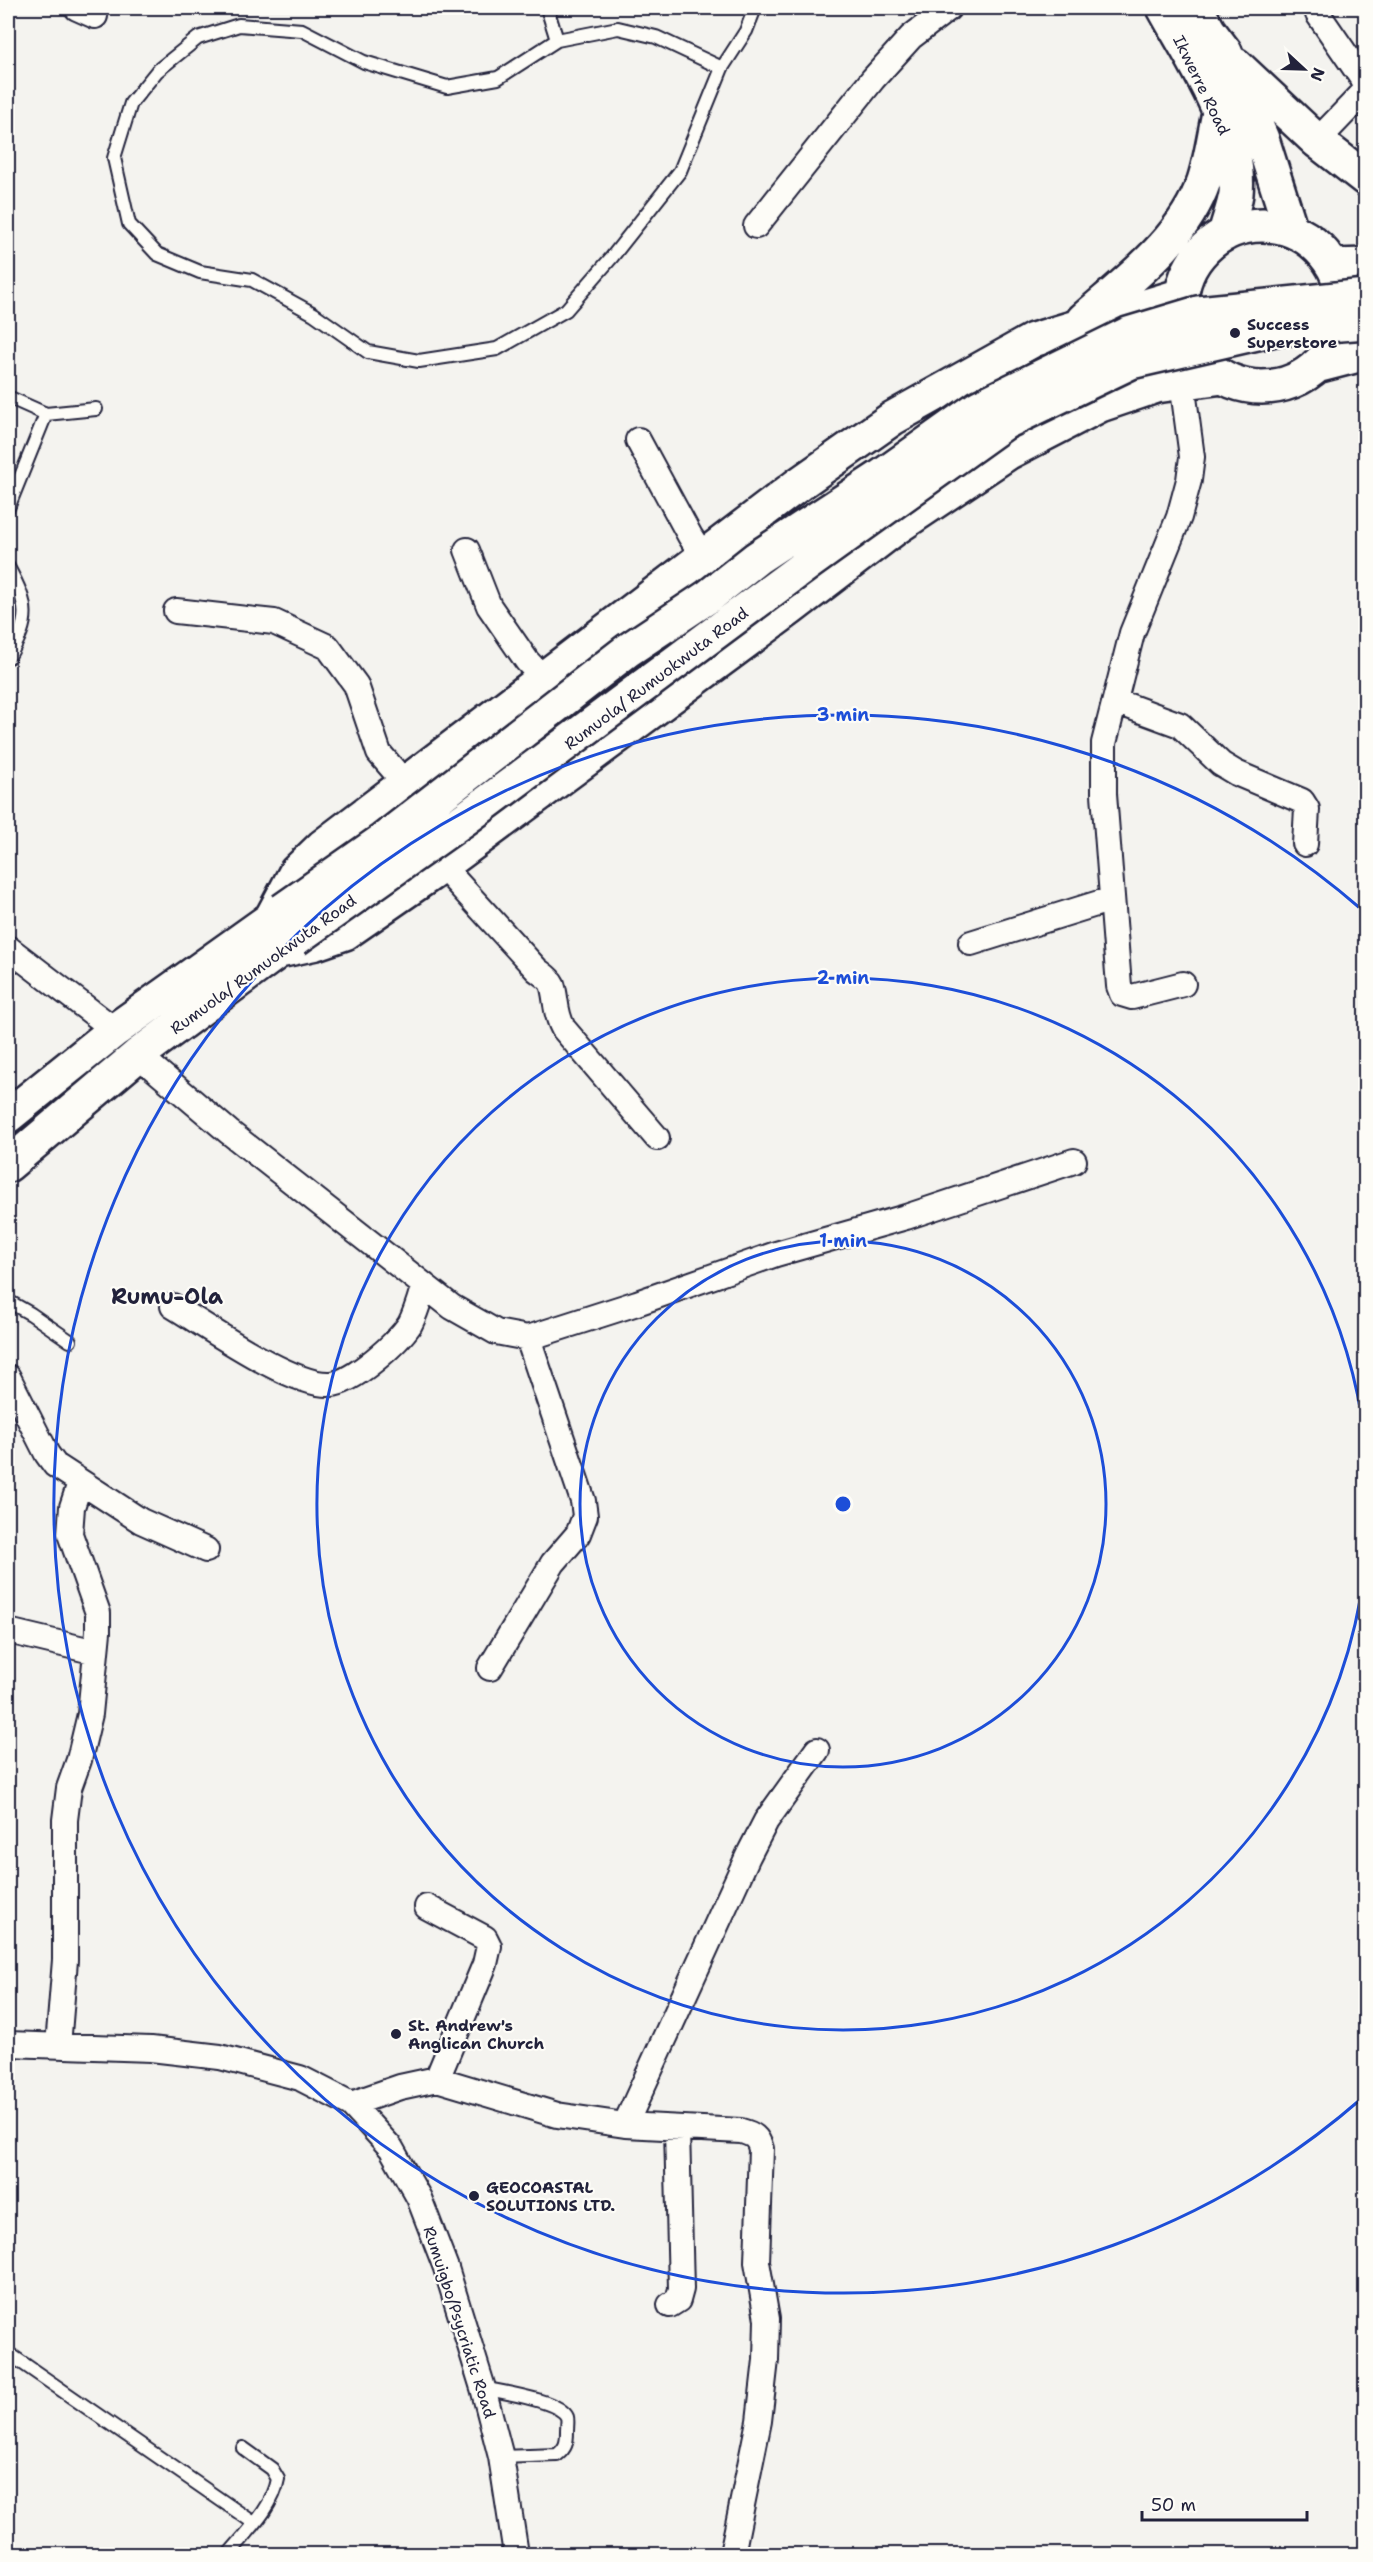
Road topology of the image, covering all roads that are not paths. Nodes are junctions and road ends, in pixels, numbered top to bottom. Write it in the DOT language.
graph roads {
  1 [pos="547,8"];
  2 [pos="755,8"];
  3 [pos="949,8"];
  4 [pos="1164,8"];
  5 [pos="1202,11"];
  6 [pos="1318,14"];
  7 [pos="557,40"];
  8 [pos="1225,52"];
  9 [pos="722,68"];
  10 [pos="1365,84"];
  11 [pos="1365,90"];
  12 [pos="1219,113"];
  13 [pos="1317,141"];
  14 [pos="1365,179"];
  15 [pos="756,226"];
  16 [pos="1291,230"];
  17 [pos="1225,234"];
  18 [pos="1365,265"];
  19 [pos="1333,266"];
  20 [pos="1182,295"];
  21 [pos="1365,296"];
  22 [pos="1365,322"];
  23 [pos="1074,327"];
  24 [pos="1365,353"];
  25 [pos="1316,366"];
  26 [pos="1223,377"];
  27 [pos="1182,382"];
  28 [pos="8,398"];
  29 [pos="96,410"];
  30 [pos="46,414"];
  31 [pos="638,440"];
  32 [pos="8,508"];
  33 [pos="467,550"];
  34 [pos="703,556"];
  35 [pos="8,567"];
  36 [pos="176,611"];
  37 [pos="8,658"];
  38 [pos="543,678"];
  39 [pos="1115,701"];
  40 [pos="405,783"];
  41 [pos="1305,844"];
  42 [pos="442,866"];
  43 [pos="1112,898"];
  44 [pos="282,930"];
  45 [pos="971,943"];
  46 [pos="8,948"];
  47 [pos="1183,984"];
  48 [pos="115,1030"];
  49 [pos="138,1055"];
  50 [pos="8,1116"];
  51 [pos="657,1138"];
  52 [pos="1074,1161"];
  53 [pos="8,1165"];
  54 [pos="424,1285"];
  55 [pos="8,1301"];
  56 [pos="173,1306"];
  57 [pos="528,1338"];
  58 [pos="70,1341"];
  59 [pos="8,1377"];
  60 [pos="80,1483"];
  61 [pos="206,1550"];
  62 [pos="8,1630"];
  63 [pos="96,1652"];
  64 [pos="490,1668"];
  65 [pos="817,1750"];
  66 [pos="427,1907"];
  67 [pos="8,2044"];
  68 [pos="58,2046"];
  69 [pos="437,2079"];
  70 [pos="351,2104"];
  71 [pos="625,2125"];
  72 [pos="677,2129"];
  73 [pos="670,2305"];
  74 [pos="8,2353"];
  75 [pos="483,2388"];
  76 [pos="243,2448"];
  77 [pos="501,2457"];
  78 [pos="254,2523"];
  79 [pos="229,2554"];
  80 [pos="516,2554"];
  81 [pos="732,2554"];
  1 -- 7 [label="lane"];
  2 -- 9 [label="lane"];
  3 -- 15 [label="street"];
  4 -- 12 [label="main road, Ikwerre Road"];
  5 -- 8 [label="main road, Ikwerre Road"];
  6 -- 10 [label="street"];
  7 -- 9 [label="lane"];
  7 -- 9 [label="lane"];
  8 -- 13 [label="main road"];
  8 -- 16 [label="main road, Ikwerre Road"];
  11 -- 13 [label="street"];
  12 -- 17 [label="main road, Ikwerre Road"];
  12 -- 23 [label="main road"];
  13 -- 14 [label="main road"];
  16 -- 17 [label="main road"];
  16 -- 19 [label="main road"];
  17 -- 20 [label="main road"];
  18 -- 19 [label="main road"];
  19 -- 25 [label="main road"];
  20 -- 23 [label="main road"];
  20 -- 26 [label="main road"];
  21 -- 44 [label="main road, Rumuola/ Rumuokwuta Road, bridge"];
  22 -- 44 [label="main road, Rumuola/ Rumuokwuta Road, bridge"];
  23 -- 34 [label="main road"];
  24 -- 25 [label="main road"];
  25 -- 26 [label="main road"];
  26 -- 27 [label="main road"];
  27 -- 39 [label="street"];
  27 -- 42 [label="main road"];
  28 -- 30 [label="lane"];
  29 -- 30 [label="lane"];
  30 -- 32 [label="lane"];
  31 -- 34 [label="street"];
  33 -- 38 [label="street"];
  34 -- 38 [label="main road"];
  35 -- 37 [label="lane"];
  36 -- 40 [label="street"];
  38 -- 40 [label="main road"];
  39 -- 41 [label="street"];
  39 -- 43 [label="street"];
  40 -- 44 [label="main road"];
  42 -- 44 [label="main road"];
  42 -- 51 [label="street"];
  43 -- 45 [label="street"];
  43 -- 47 [label="street"];
  44 -- 48 [label="main road, Rumuola/ Rumuokwuta Road"];
  44 -- 49 [label="main road, Rumuola/ Rumuokwuta Road"];
  46 -- 48 [label="street"];
  48 -- 50 [label="main road, Rumuola/ Rumuokwuta Road"];
  49 -- 53 [label="main road, Rumuola/ Rumuokwuta Road"];
  49 -- 54 [label="street"];
  52 -- 57 [label="street"];
  54 -- 56 [label="street"];
  54 -- 57 [label="street"];
  55 -- 58 [label="lane"];
  57 -- 64 [label="street"];
  59 -- 60 [label="street"];
  60 -- 61 [label="street"];
  60 -- 63 [label="street"];
  62 -- 63 [label="street"];
  63 -- 68 [label="street"];
  65 -- 71 [label="street"];
  66 -- 69 [label="street"];
  67 -- 68 [label="street, Rumuigbo/Psycriatic Road"];
  68 -- 70 [label="street, Rumuigbo/Psycriatic Road"];
  69 -- 70 [label="street"];
  69 -- 71 [label="street"];
  70 -- 75 [label="street, Rumuigbo/Psycriatic Road"];
  71 -- 72 [label="street"];
  72 -- 73 [label="street"];
  72 -- 81 [label="street"];
  74 -- 78 [label="lane"];
  75 -- 77 [label="street, Rumuigbo/Psycriatic Road"];
  75 -- 77 [label="lane"];
  76 -- 78 [label="lane"];
  77 -- 80 [label="street, Rumuigbo/Psycriatic Road"];
  78 -- 79 [label="lane"];
}
